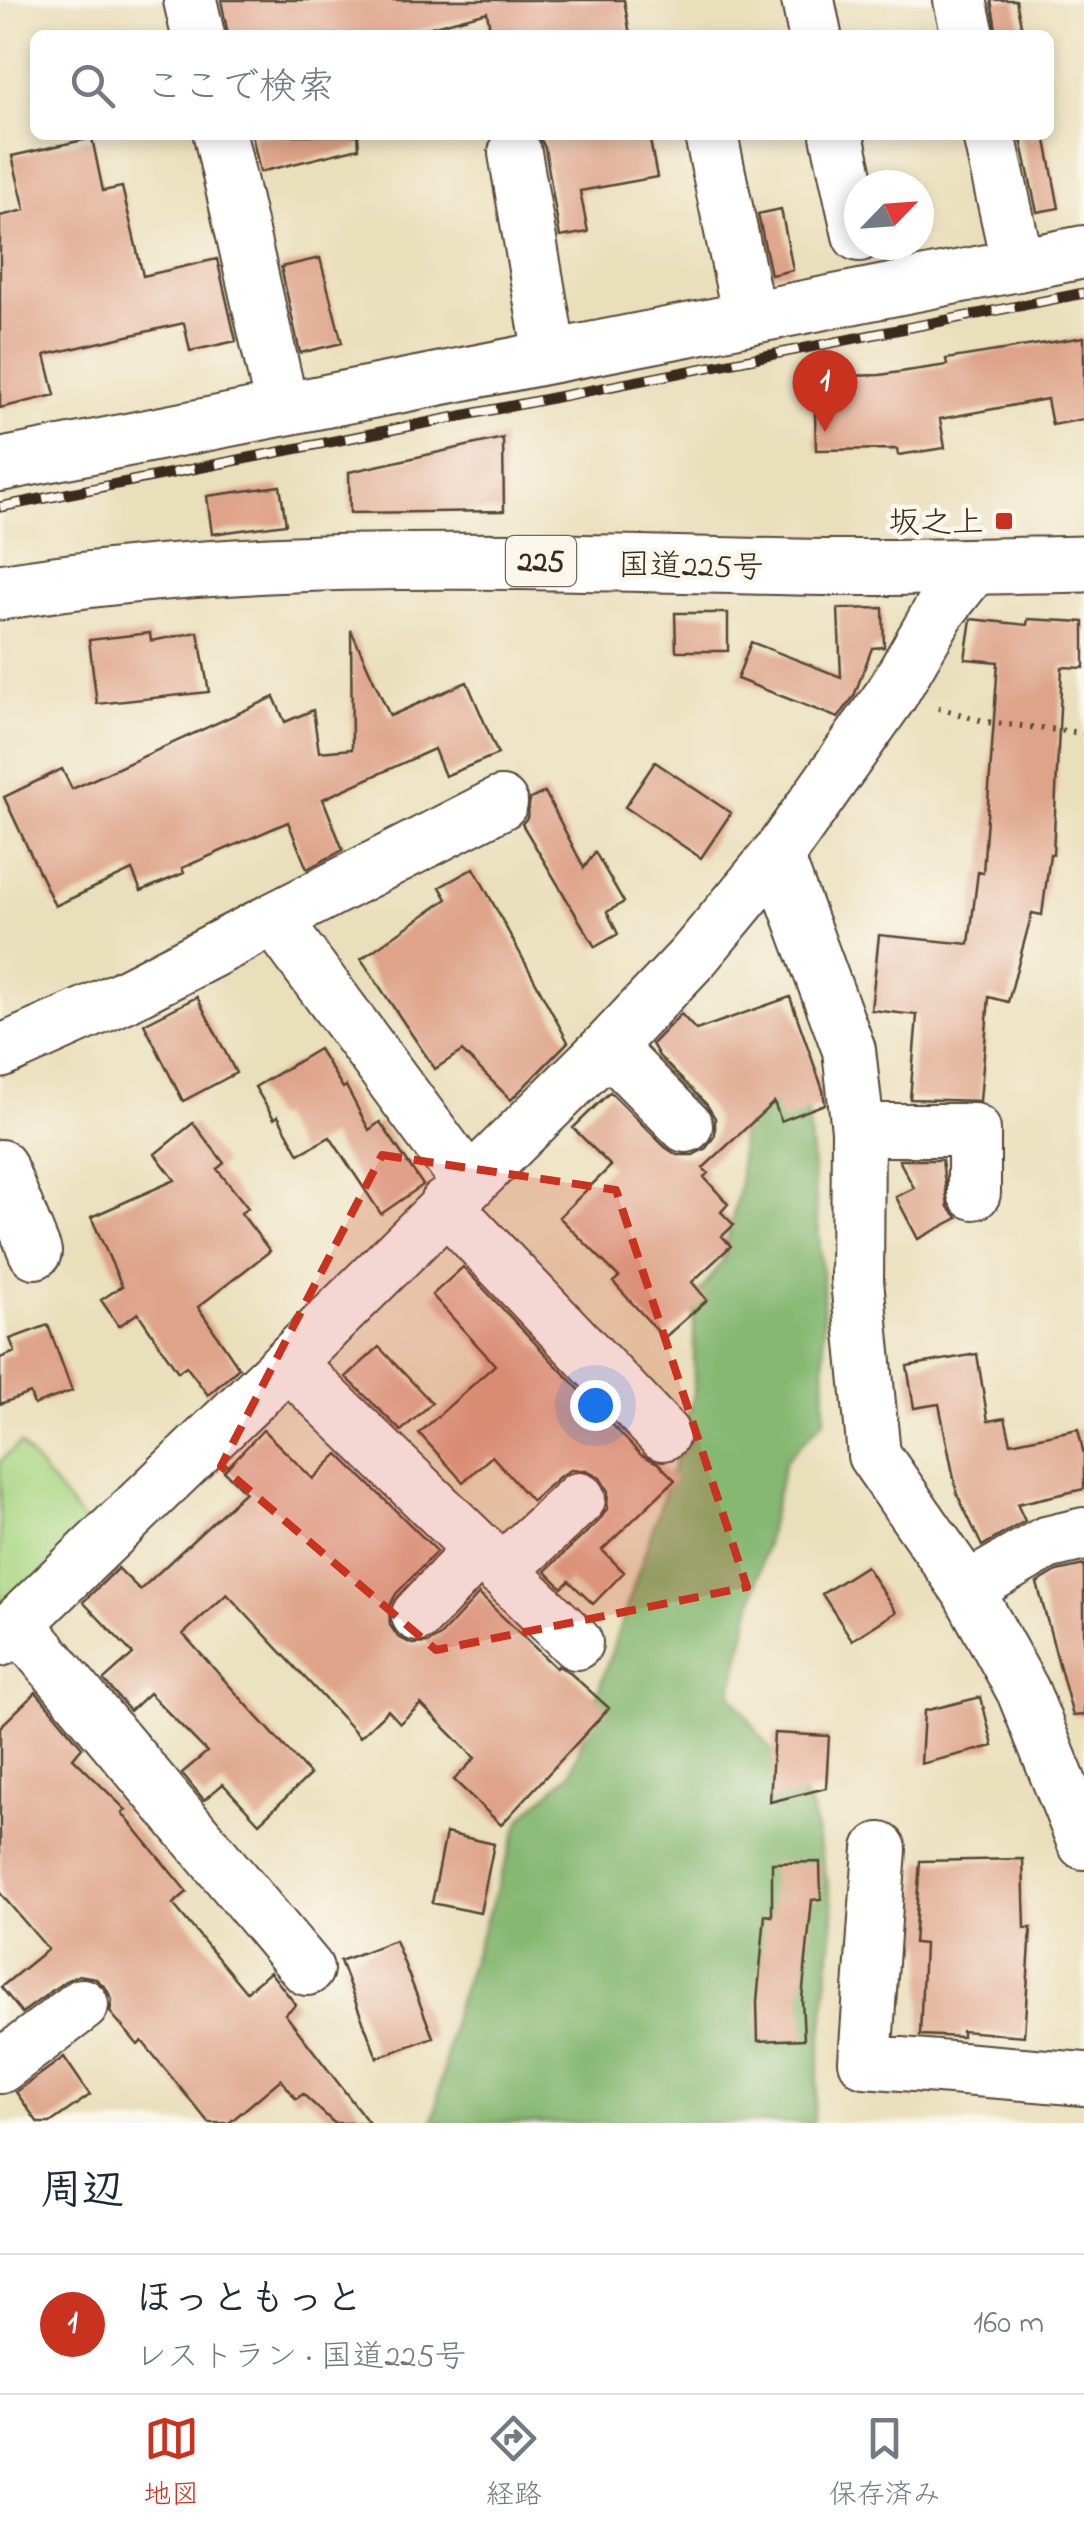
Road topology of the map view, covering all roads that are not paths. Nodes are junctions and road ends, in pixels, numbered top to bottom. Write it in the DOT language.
graph roads {
  1 [pos="190,0"];
  2 [pos="808,0"];
  3 [pos="960,0"];
  4 [pos="197,30"];
  5 [pos="815,30"];
  6 [pos="967,30"];
  7 [pos="221,140"];
  8 [pos="712,140"];
  9 [pos="838,140"];
  10 [pos="991,140"];
  11 [pos="515,153"];
  12 [pos="845,170"];
  13 [pos="1084,252"];
  14 [pos="1018,265"];
  15 [pos="866,269"];
  16 [pos="749,317"];
  17 [pos="550,356"];
  18 [pos="282,408"];
  19 [pos="0,466"];
  20 [pos="1084,564"];
  21 [pos="975,566"];
  22 [pos="0,592"];
  23 [pos="501,803"];
  24 [pos="777,856"];
  25 [pos="274,919"];
  26 [pos="608,1047"];
  27 [pos="0,1052"];
  28 [pos="686,1126"];
  29 [pos="858,1130"];
  30 [pos="0,1166"];
  31 [pos="974,1193"];
  32 [pos="457,1194"];
  33 [pos="35,1252"];
  34 [pos="288,1363"];
  35 [pos="663,1434"];
  36 [pos="579,1500"];
  37 [pos="1084,1534"];
  38 [pos="490,1560"];
  39 [pos="967,1589"];
  40 [pos="418,1614"];
  41 [pos="9,1632"];
  42 [pos="576,1643"];
  43 [pos="1084,1843"];
  44 [pos="880,1850"];
  45 [pos="307,1969"];
  46 [pos="82,2004"];
  47 [pos="0,2067"];
  48 [pos="1084,2079"];
  1 -- 4 [label="street"];
  2 -- 5 [label="street"];
  3 -- 6 [label="street"];
  7 -- 18 [label="street"];
  8 -- 16 [label="street"];
  9 -- 12 [label="street"];
  10 -- 14 [label="street"];
  11 -- 17 [label="street"];
  13 -- 14 [label="street"];
  14 -- 15 [label="street"];
  15 -- 16 [label="street"];
  16 -- 17 [label="street"];
  17 -- 18 [label="street"];
  18 -- 19 [label="street"];
  20 -- 21 [label="highway, 国道225号 / 225"];
  21 -- 22 [label="highway, 国道225号 / 225"];
  21 -- 24 [label="street"];
  23 -- 25 [label="street"];
  24 -- 26 [label="street"];
  24 -- 29 [label="street"];
  25 -- 27 [label="street"];
  25 -- 32 [label="street"];
  26 -- 28 [label="street"];
  26 -- 32 [label="street"];
  29 -- 31 [label="street"];
  29 -- 39 [label="street"];
  30 -- 33 [label="street"];
  32 -- 34 [label="street"];
  32 -- 35 [label="street"];
  34 -- 38 [label="street"];
  34 -- 41 [label="street"];
  36 -- 38 [label="street"];
  37 -- 39 [label="street"];
  38 -- 40 [label="street"];
  38 -- 42 [label="street"];
  39 -- 43 [label="street"];
  41 -- 45 [label="street"];
  44 -- 48 [label="street"];
  46 -- 47 [label="street"];
}
